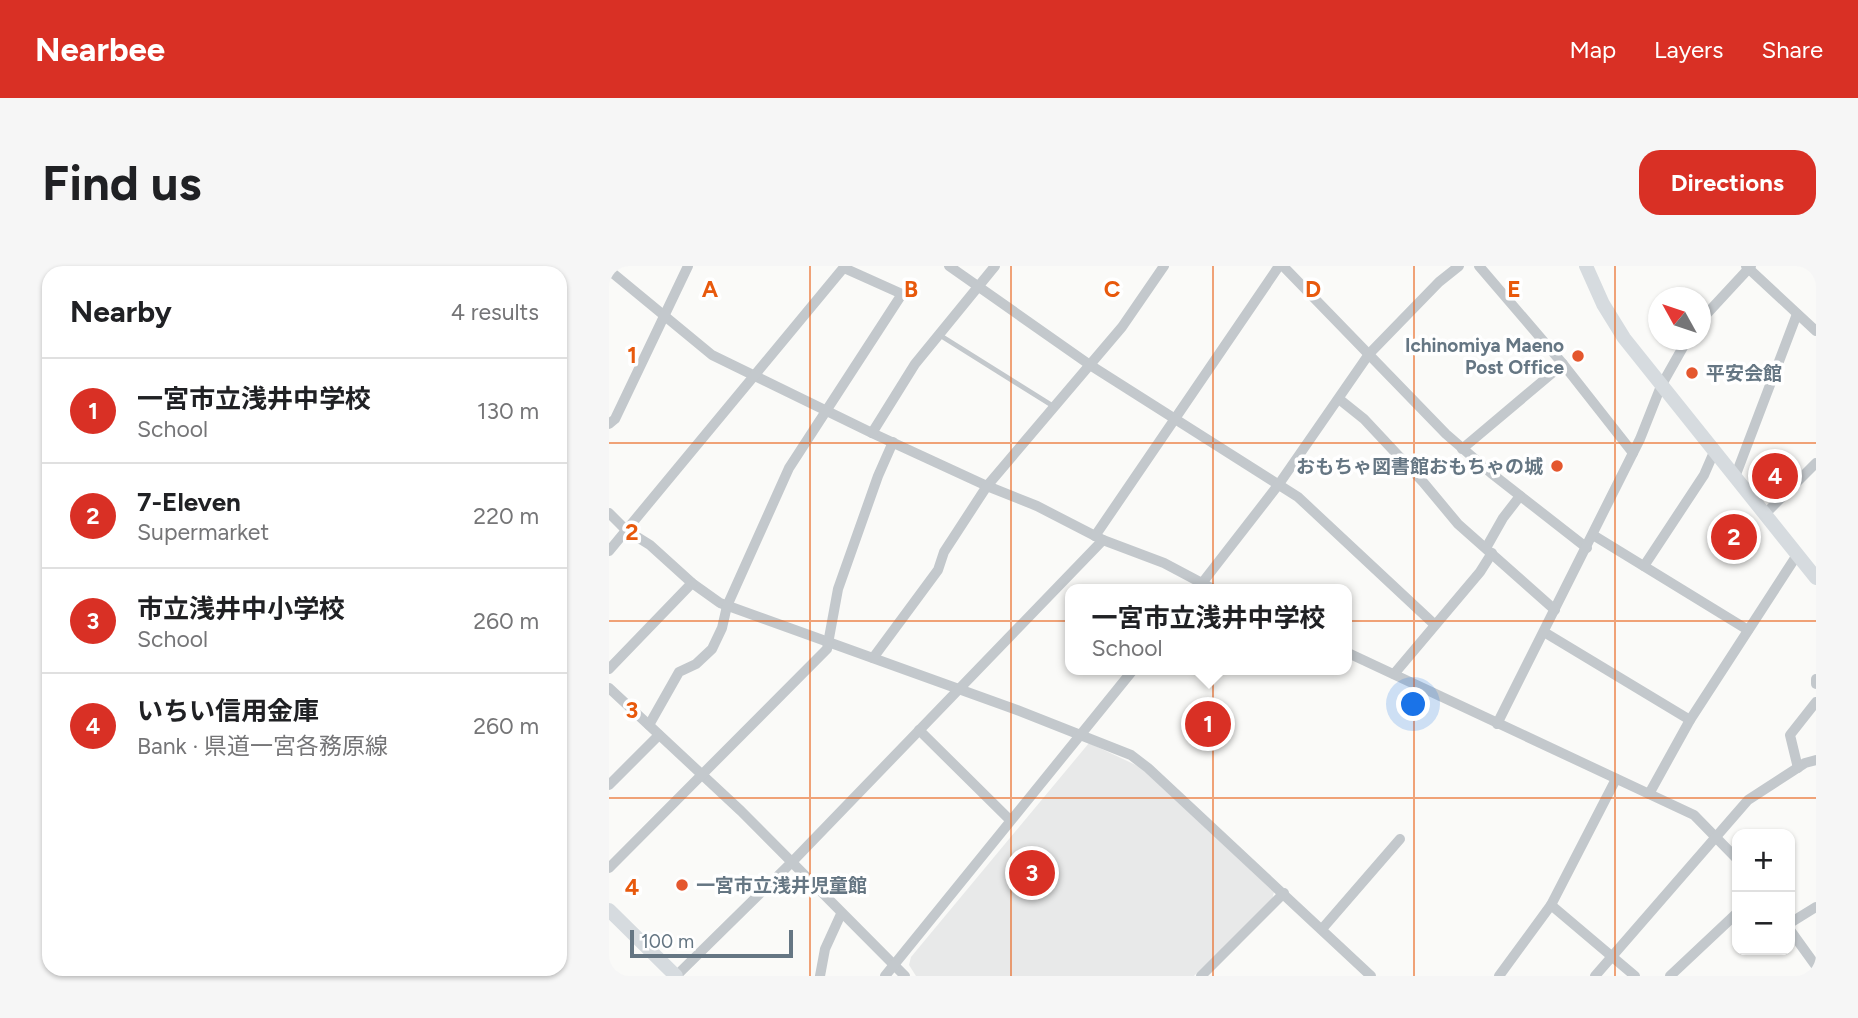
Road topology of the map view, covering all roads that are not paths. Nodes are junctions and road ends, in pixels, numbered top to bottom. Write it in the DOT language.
graph roads {
  1 [pos="688,266"];
  2 [pos="949,266"];
  3 [pos="995,266"];
  4 [pos="1164,266"];
  5 [pos="1281,266"];
  6 [pos="1459,266"];
  7 [pos="1479,266"];
  8 [pos="1586,266"];
  9 [pos="845,267"];
  10 [pos="1749,267"];
  11 [pos="612,276"];
  12 [pos="978,286"];
  13 [pos="1711,308"];
  14 [pos="1797,314"];
  15 [pos="663,315"];
  16 [pos="1816,331"];
  17 [pos="938,334"];
  18 [pos="1681,350"];
  19 [pos="1369,354"];
  20 [pos="1563,364"];
  21 [pos="1090,365"];
  22 [pos="753,376"];
  23 [pos="1661,386"];
  24 [pos="1339,399"];
  25 [pos="1053,406"];
  26 [pos="826,410"];
  27 [pos="1175,418"];
  28 [pos="609,424"];
  29 [pos="872,433"];
  30 [pos="893,442"];
  31 [pos="1462,449"];
  32 [pos="1714,452"];
  33 [pos="1633,453"];
  34 [pos="1816,463"];
  35 [pos="1735,477"];
  36 [pos="1279,484"];
  37 [pos="987,486"];
  38 [pos="1520,496"];
  39 [pos="609,513"];
  40 [pos="1765,514"];
  41 [pos="626,530"];
  42 [pos="1593,535"];
  43 [pos="1099,538"];
  44 [pos="1587,548"];
  45 [pos="609,551"];
  46 [pos="1489,551"];
  47 [pos="1797,555"];
  48 [pos="1644,566"];
  49 [pos="1816,578"];
  50 [pos="692,583"];
  51 [pos="1198,584"];
  52 [pos="1207,584"];
  53 [pos="727,606"];
  54 [pos="1555,610"];
  55 [pos="1434,624"];
  56 [pos="1748,630"];
  57 [pos="1544,632"];
  58 [pos="827,642"];
  59 [pos="1352,655"];
  60 [pos="873,658"];
  61 [pos="609,669"];
  62 [pos="1394,674"];
  63 [pos="1129,675"];
  64 [pos="1816,679"];
  65 [pos="1816,684"];
  66 [pos="959,688"];
  67 [pos="609,689"];
  68 [pos="1816,702"];
  69 [pos="1690,720"];
  70 [pos="1497,724"];
  71 [pos="649,725"];
  72 [pos="919,730"];
  73 [pos="659,735"];
  74 [pos="1080,735"];
  75 [pos="1816,760"];
  76 [pos="1798,768"];
  77 [pos="700,775"];
  78 [pos="1616,779"];
  79 [pos="609,785"];
  80 [pos="1649,794"];
  81 [pos="1010,820"];
  82 [pos="1716,838"];
  83 [pos="1400,839"];
  84 [pos="1732,854"];
  85 [pos="792,862"];
  86 [pos="609,868"];
  87 [pos="1284,893"];
  88 [pos="1551,905"];
  89 [pos="1816,907"];
  90 [pos="609,910"];
  91 [pos="841,914"];
  92 [pos="1732,919"];
  93 [pos="1795,920"];
  94 [pos="1322,929"];
  95 [pos="1795,937"];
  96 [pos="1612,957"];
  97 [pos="894,965"];
  98 [pos="1816,966"];
  99 [pos="676,976"];
  100 [pos="820,976"];
  101 [pos="885,976"];
  102 [pos="905,976"];
  103 [pos="1201,976"];
  104 [pos="1371,976"];
  105 [pos="1499,976"];
  106 [pos="1595,976"];
  107 [pos="1635,976"];
  108 [pos="1670,976"];
  1 -- 15 [label="street"];
  2 -- 12 [label="street"];
  3 -- 12 [label="street"];
  4 -- 21 [label="street"];
  5 -- 19 [label="street"];
  5 -- 27 [label="street"];
  6 -- 19 [label="street"];
  7 -- 20 [label="street"];
  8 -- 23 [label="main road"];
  9 -- 22 [label="street"];
  9 -- 26 [label="street"];
  10 -- 13 [label="street"];
  10 -- 14 [label="street"];
  11 -- 15 [label="street"];
  12 -- 17 [label="street"];
  12 -- 21 [label="street"];
  14 -- 16 [label="street"];
  14 -- 35 [label="street"];
  15 -- 22 [label="street"];
  15 -- 28 [label="street"];
  17 -- 25 [label="lane"];
  17 -- 29 [label="street"];
  18 -- 23 [label="street"];
  19 -- 24 [label="street"];
  19 -- 31 [label="street"];
  20 -- 31 [label="street"];
  20 -- 33 [label="street"];
  21 -- 25 [label="street"];
  21 -- 27 [label="street"];
  22 -- 26 [label="street"];
  22 -- 41 [label="street"];
  23 -- 32 [label="main road"];
  23 -- 33 [label="street"];
  24 -- 36 [label="street"];
  24 -- 46 [label="street"];
  25 -- 37 [label="street"];
  26 -- 29 [label="street"];
  26 -- 53 [label="street"];
  27 -- 36 [label="street"];
  27 -- 43 [label="street"];
  29 -- 30 [label="street"];
  30 -- 37 [label="street"];
  30 -- 58 [label="street"];
  31 -- 38 [label="street"];
  32 -- 35 [label="main road"];
  32 -- 48 [label="street"];
  33 -- 42 [label="street"];
  34 -- 40 [label="street"];
  35 -- 40 [label="main road"];
  36 -- 52 [label="street"];
  36 -- 55 [label="street"];
  37 -- 43 [label="street"];
  37 -- 60 [label="street"];
  38 -- 44 [label="street"];
  38 -- 46 [label="street"];
  39 -- 41 [label="street"];
  40 -- 47 [label="main road"];
  41 -- 45 [label="street"];
  41 -- 50 [label="street"];
  42 -- 44 [label="street"];
  42 -- 48 [label="street"];
  43 -- 51 [label="street"];
  43 -- 66 [label="street"];
  44 -- 54 [label="street"];
  46 -- 54 [label="street"];
  46 -- 55 [label="street"];
  47 -- 49 [label="main road"];
  47 -- 56 [label="street"];
  48 -- 56 [label="street"];
  50 -- 53 [label="street"];
  50 -- 61 [label="street"];
  53 -- 58 [label="street"];
  53 -- 71 [label="street"];
  54 -- 57 [label="street"];
  55 -- 62 [label="street"];
  56 -- 69 [label="street"];
  57 -- 69 [label="street"];
  57 -- 70 [label="street"];
  58 -- 60 [label="street"];
  58 -- 77 [label="street"];
  59 -- 62 [label="street"];
  60 -- 66 [label="street"];
  62 -- 70 [label="street"];
  63 -- 74 [label="street"];
  64 -- 65 [label="street"];
  66 -- 72 [label="street"];
  66 -- 74 [label="street"];
  67 -- 71 [label="street"];
  68 -- 76 [label="street"];
  69 -- 80 [label="street"];
  70 -- 78 [label="street"];
  71 -- 73 [label="street"];
  72 -- 81 [label="street"];
  72 -- 85 [label="street"];
  73 -- 77 [label="street"];
  73 -- 79 [label="street"];
  74 -- 81 [label="street"];
  74 -- 87 [label="street"];
  75 -- 76 [label="street"];
  76 -- 82 [label="street"];
  77 -- 85 [label="street"];
  77 -- 86 [label="street"];
  78 -- 80 [label="street"];
  78 -- 88 [label="street"];
  80 -- 82 [label="street"];
  81 -- 97 [label="street"];
  82 -- 84 [label="street"];
  82 -- 96 [label="street"];
  83 -- 94 [label="street"];
  85 -- 91 [label="street"];
  85 -- 99 [label="street"];
  87 -- 94 [label="street"];
  87 -- 103 [label="street"];
  88 -- 96 [label="street"];
  88 -- 105 [label="street"];
  89 -- 93 [label="street"];
  90 -- 99 [label="main road"];
  91 -- 97 [label="street"];
  91 -- 100 [label="street"];
  92 -- 108 [label="street"];
  94 -- 104 [label="street"];
  95 -- 98 [label="street"];
  96 -- 106 [label="street"];
  96 -- 107 [label="street"];
  97 -- 101 [label="street"];
  97 -- 102 [label="street"];
}
